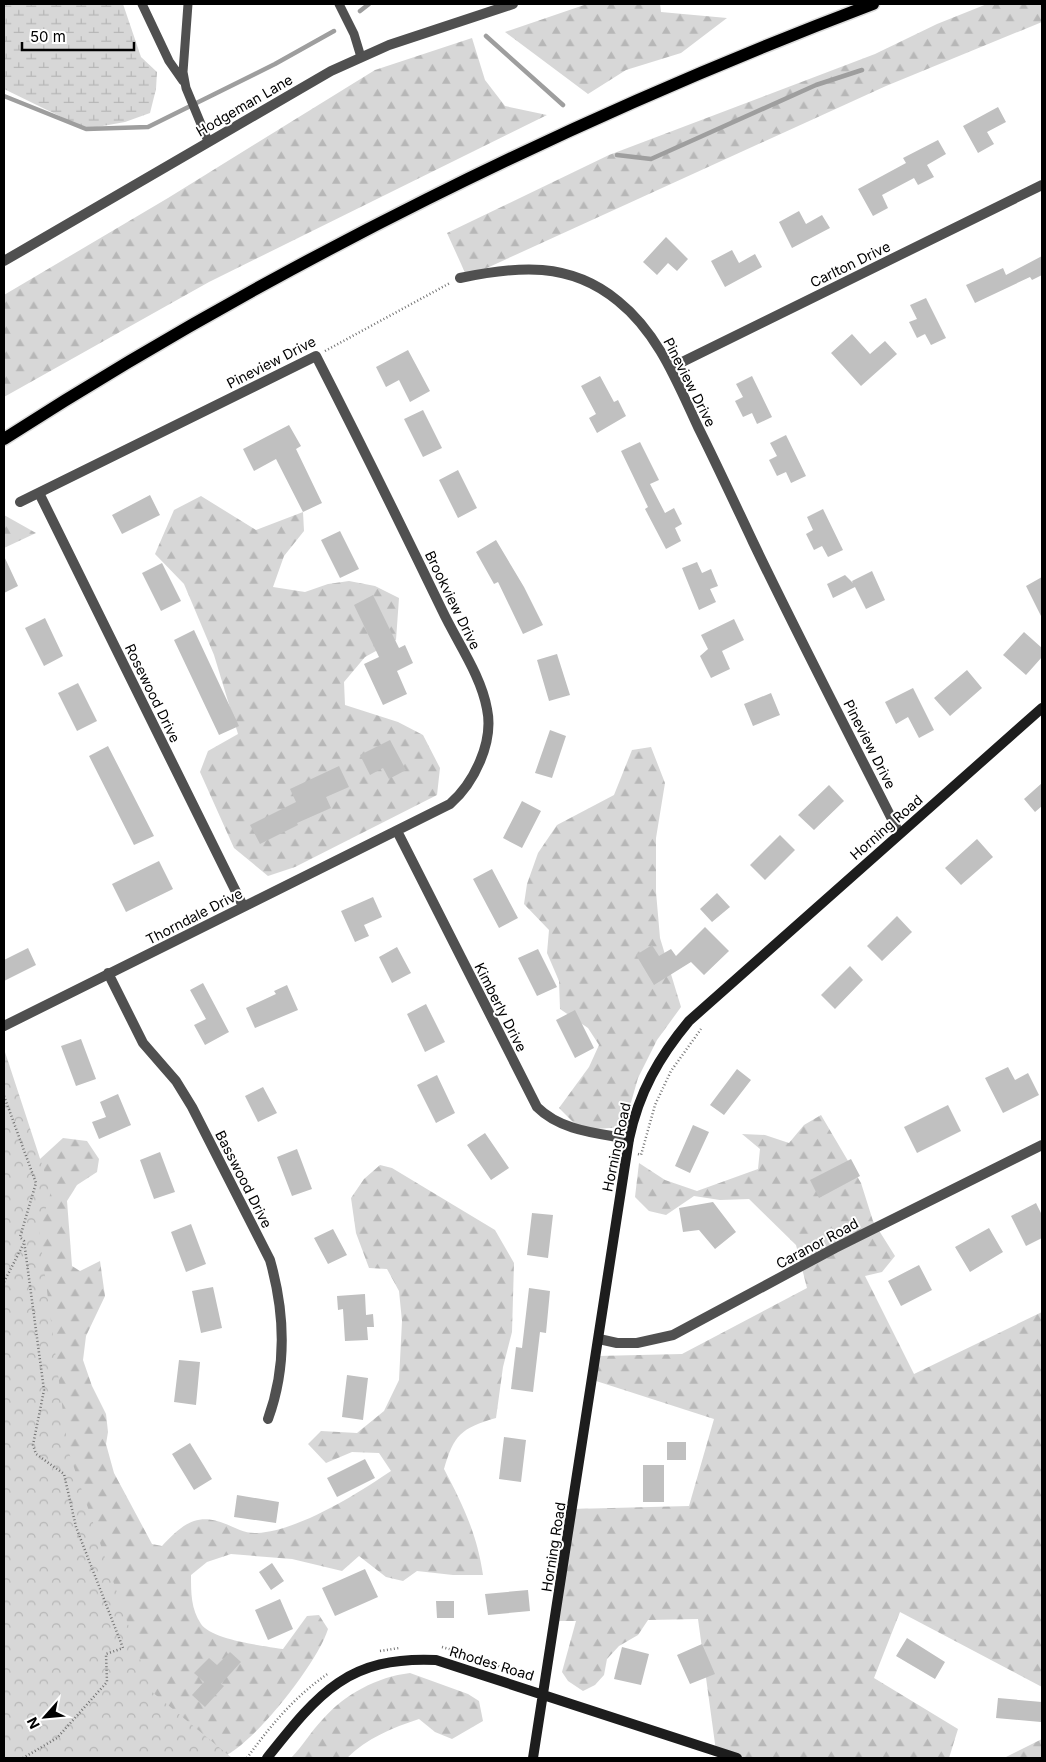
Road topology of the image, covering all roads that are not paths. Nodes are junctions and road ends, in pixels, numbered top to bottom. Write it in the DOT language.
graph roads {
  1 [pos="142,4"];
  2 [pos="188,4"];
  3 [pos="339,4"];
  4 [pos="513,4"];
  5 [pos="874,4"];
  6 [pos="361,56"];
  7 [pos="185,85"];
  8 [pos="208,141"];
  9 [pos="1042,185"];
  10 [pos="4,261"];
  11 [pos="460,278"];
  12 [pos="316,356"];
  13 [pos="670,368"];
  14 [pos="4,439"];
  15 [pos="39,493"];
  16 [pos="20,502"];
  17 [pos="1042,708"];
  18 [pos="397,831"];
  19 [pos="899,833"];
  20 [pos="243,906"];
  21 [pos="108,974"];
  22 [pos="4,1026"];
  23 [pos="629,1138"];
  24 [pos="1042,1145"];
  25 [pos="599,1339"];
  26 [pos="268,1419"];
  27 [pos="544,1694"];
  28 [pos="267,1758"];
  29 [pos="533,1758"];
  30 [pos="737,1758"];
  1 -- 7 [label="lane"];
  2 -- 7 [label="lane"];
  3 -- 6 [label="lane"];
  4 -- 6 [label="street, Hodgeman Lane"];
  5 -- 14 [label="main road"];
  6 -- 8 [label="street, Hodgeman Lane"];
  7 -- 8 [label="lane"];
  8 -- 10 [label="street, Hodgeman Lane"];
  9 -- 13 [label="street, Carlton Drive"];
  11 -- 13 [label="street, Pineview Drive"];
  12 -- 15 [label="street, Pineview Drive"];
  12 -- 18 [label="street, Brookview Drive"];
  13 -- 19 [label="street, Pineview Drive"];
  15 -- 16 [label="street, Pineview Drive"];
  15 -- 20 [label="street, Rosewood Drive"];
  17 -- 19 [label="street, Horning Road"];
  18 -- 20 [label="street, Thorndale Drive"];
  18 -- 23 [label="street, Kimberly Drive"];
  19 -- 23 [label="street, Horning Road"];
  20 -- 21 [label="street, Thorndale Drive"];
  21 -- 22 [label="street, Thorndale Drive"];
  21 -- 26 [label="street, Basswood Drive"];
  23 -- 25 [label="street, Horning Road"];
  24 -- 25 [label="street, Caranor Road"];
  25 -- 27 [label="street, Horning Road"];
  27 -- 28 [label="street, Rhodes Road"];
  27 -- 29 [label="street, Horning Road"];
  27 -- 30 [label="street, Rhodes Road"];
}
